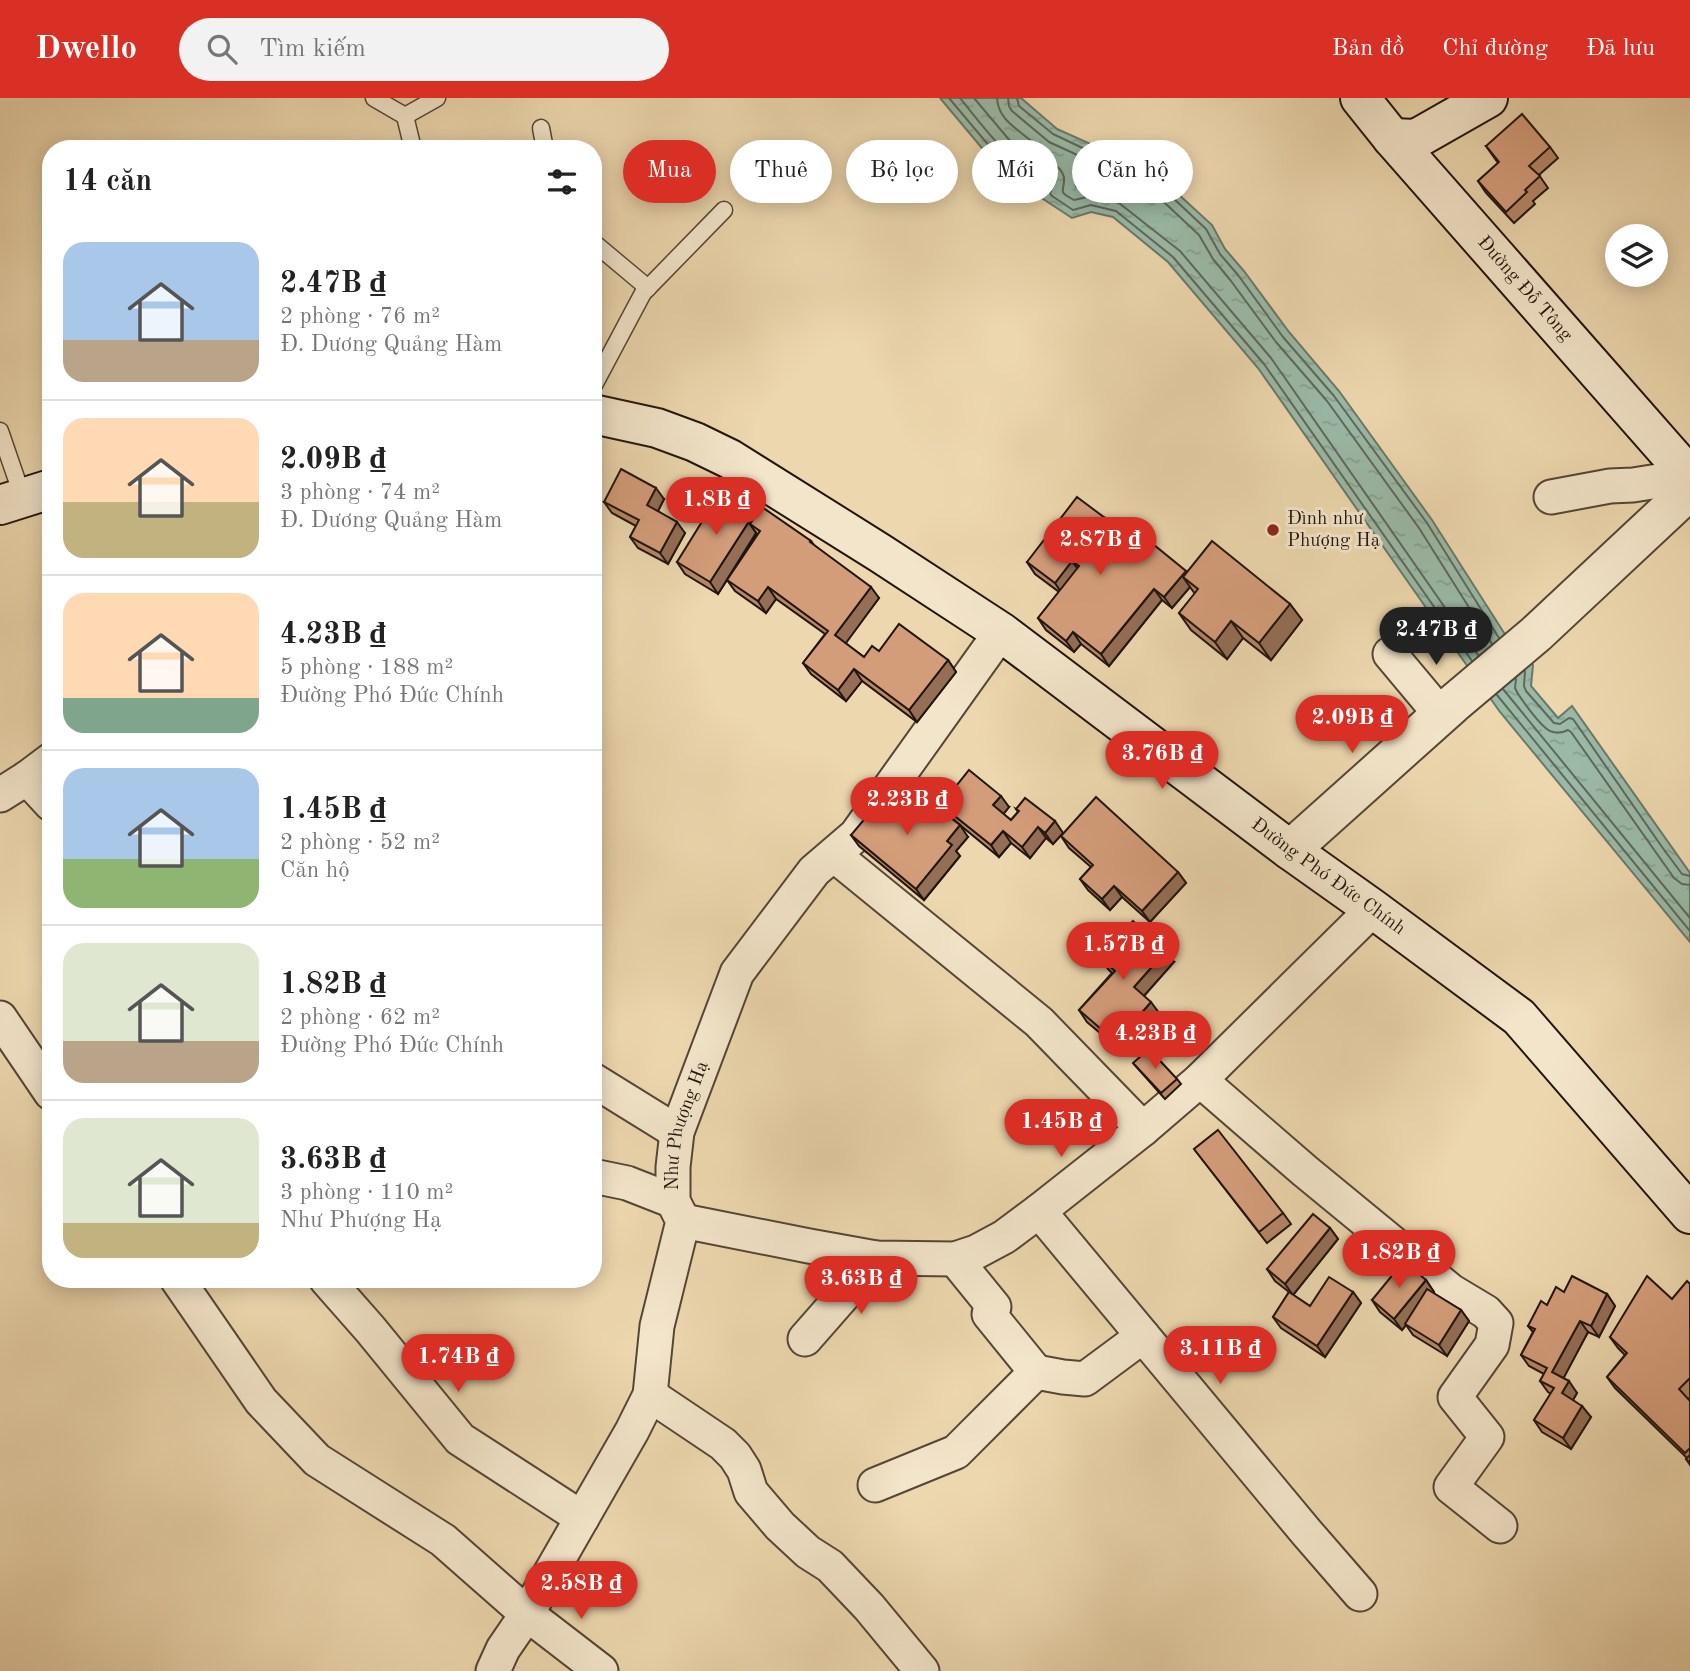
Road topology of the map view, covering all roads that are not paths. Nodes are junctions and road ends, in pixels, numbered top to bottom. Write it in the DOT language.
graph roads {
  1 [pos="374,98"];
  2 [pos="437,98"];
  3 [pos="1360,98"];
  4 [pos="1488,98"];
  5 [pos="405,116"];
  6 [pos="541,128"];
  7 [pos="1392,138"];
  8 [pos="411,140"];
  9 [pos="543,140"];
  10 [pos="724,210"];
  11 [pos="602,250"];
  12 [pos="648,288"];
  13 [pos="602,370"];
  14 [pos="602,416"];
  15 [pos="0,431"];
  16 [pos="1690,476"];
  17 [pos="1690,491"];
  18 [pos="24,497"];
  19 [pos="1551,498"];
  20 [pos="1001,632"];
  21 [pos="1390,654"];
  22 [pos="1447,710"];
  23 [pos="26,777"];
  24 [pos="42,794"];
  25 [pos="1290,850"];
  26 [pos="834,855"];
  27 [pos="1373,909"];
  28 [pos="0,1018"];
  29 [pos="42,1080"];
  30 [pos="1200,1080"];
  31 [pos="602,1086"];
  32 [pos="1143,1129"];
  33 [pos="677,1132"];
  34 [pos="602,1177"];
  35 [pos="678,1211"];
  36 [pos="1039,1211"];
  37 [pos="1690,1214"];
  38 [pos="876,1258"];
  39 [pos="955,1259"];
  40 [pos="183,1288"];
  41 [pos="334,1288"];
  42 [pos="1143,1336"];
  43 [pos="805,1339"];
  44 [pos="1037,1372"];
  45 [pos="650,1395"];
  46 [pos="875,1485"];
  47 [pos="582,1518"];
  48 [pos="1500,1526"];
  49 [pos="1360,1594"];
  50 [pos="527,1614"];
  51 [pos="492,1671"];
  52 [pos="601,1671"];
  53 [pos="922,1671"];
  1 -- 5 [label="lane"];
  2 -- 5 [label="lane"];
  3 -- 7 [label="main road, Đường Đỗ Tông"];
  4 -- 7 [label="main road"];
  5 -- 8 [label="lane"];
  6 -- 9 [label="lane"];
  7 -- 16 [label="main road, Đường Đỗ Tông"];
  10 -- 12 [label="lane"];
  11 -- 12 [label="lane"];
  12 -- 13 [label="lane"];
  14 -- 20 [label="main road, Đường Phó Đức Chính"];
  15 -- 18 [label="lane"];
  16 -- 19 [label="street"];
  17 -- 22 [label="main road"];
  20 -- 25 [label="main road, Đường Phó Đức Chính"];
  20 -- 26 [label="street, Như Phượng Hạ"];
  21 -- 22 [label="street"];
  22 -- 25 [label="main road"];
  23 -- 24 [label="street"];
  25 -- 27 [label="main road, Đường Phó Đức Chính"];
  26 -- 32 [label="street"];
  26 -- 33 [label="street, Như Phượng Hạ"];
  27 -- 30 [label="street"];
  27 -- 37 [label="main road, Đường Phó Đức Chính"];
  28 -- 29 [label="street"];
  30 -- 32 [label="street"];
  30 -- 48 [label="street"];
  31 -- 33 [label="street"];
  32 -- 36 [label="street"];
  33 -- 35 [label="street, Như Phượng Hạ"];
  34 -- 35 [label="street"];
  35 -- 38 [label="street"];
  35 -- 45 [label="street, Như Phượng Hạ"];
  36 -- 39 [label="street"];
  36 -- 42 [label="street"];
  38 -- 39 [label="street"];
  38 -- 43 [label="street"];
  39 -- 44 [label="street"];
  40 -- 50 [label="street"];
  41 -- 47 [label="street"];
  42 -- 44 [label="street"];
  42 -- 49 [label="street"];
  44 -- 46 [label="street"];
  45 -- 47 [label="street, Như Phượng Hạ"];
  45 -- 53 [label="street"];
  47 -- 50 [label="street, Như Phượng Hạ"];
  50 -- 51 [label="street, Như Phượng Hạ"];
  50 -- 52 [label="street"];
}
